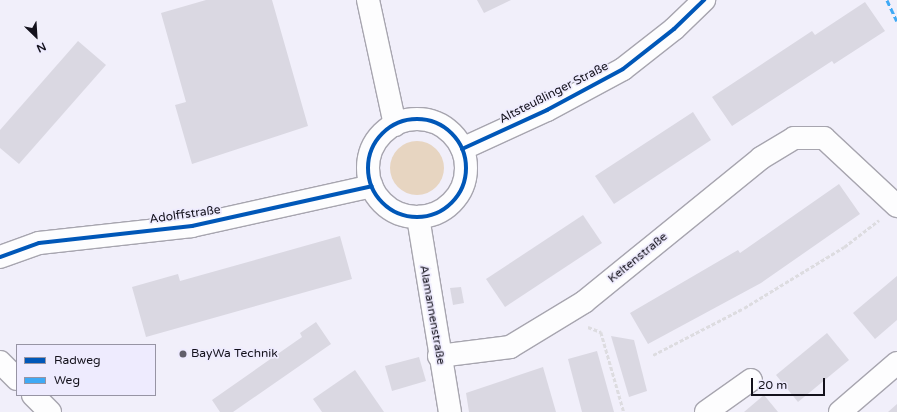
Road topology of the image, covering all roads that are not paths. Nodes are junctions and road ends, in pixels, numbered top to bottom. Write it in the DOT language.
graph roads {
  1 [pos="368,0"];
  2 [pos="704,0"];
  3 [pos="394,125"];
  4 [pos="462,149"];
  5 [pos="372,186"];
  6 [pos="891,211"];
  7 [pos="418,217"];
  8 [pos="0,257"];
  9 [pos="439,356"];
  10 [pos="0,362"];
  11 [pos="897,363"];
  12 [pos="16,378"];
  13 [pos="751,380"];
  14 [pos="34,396"];
  15 [pos="50,412"];
  16 [pos="450,412"];
  17 [pos="706,412"];
  18 [pos="840,412"];
  1 -- 3 [label="street"];
  2 -- 4 [label="street, Altsteußlinger Straße"];
  3 -- 4 [label="street"];
  3 -- 5 [label="street"];
  4 -- 7 [label="street"];
  5 -- 7 [label="street"];
  5 -- 8 [label="street, Adolffstraße"];
  6 -- 9 [label="street, Keltenstraße"];
  7 -- 9 [label="street, Alamannenstraße"];
  9 -- 16 [label="street, Alamannenstraße"];
  10 -- 12 [label="street"];
  11 -- 18 [label="street"];
  13 -- 17 [label="street"];
  14 -- 15 [label="street"];
}
